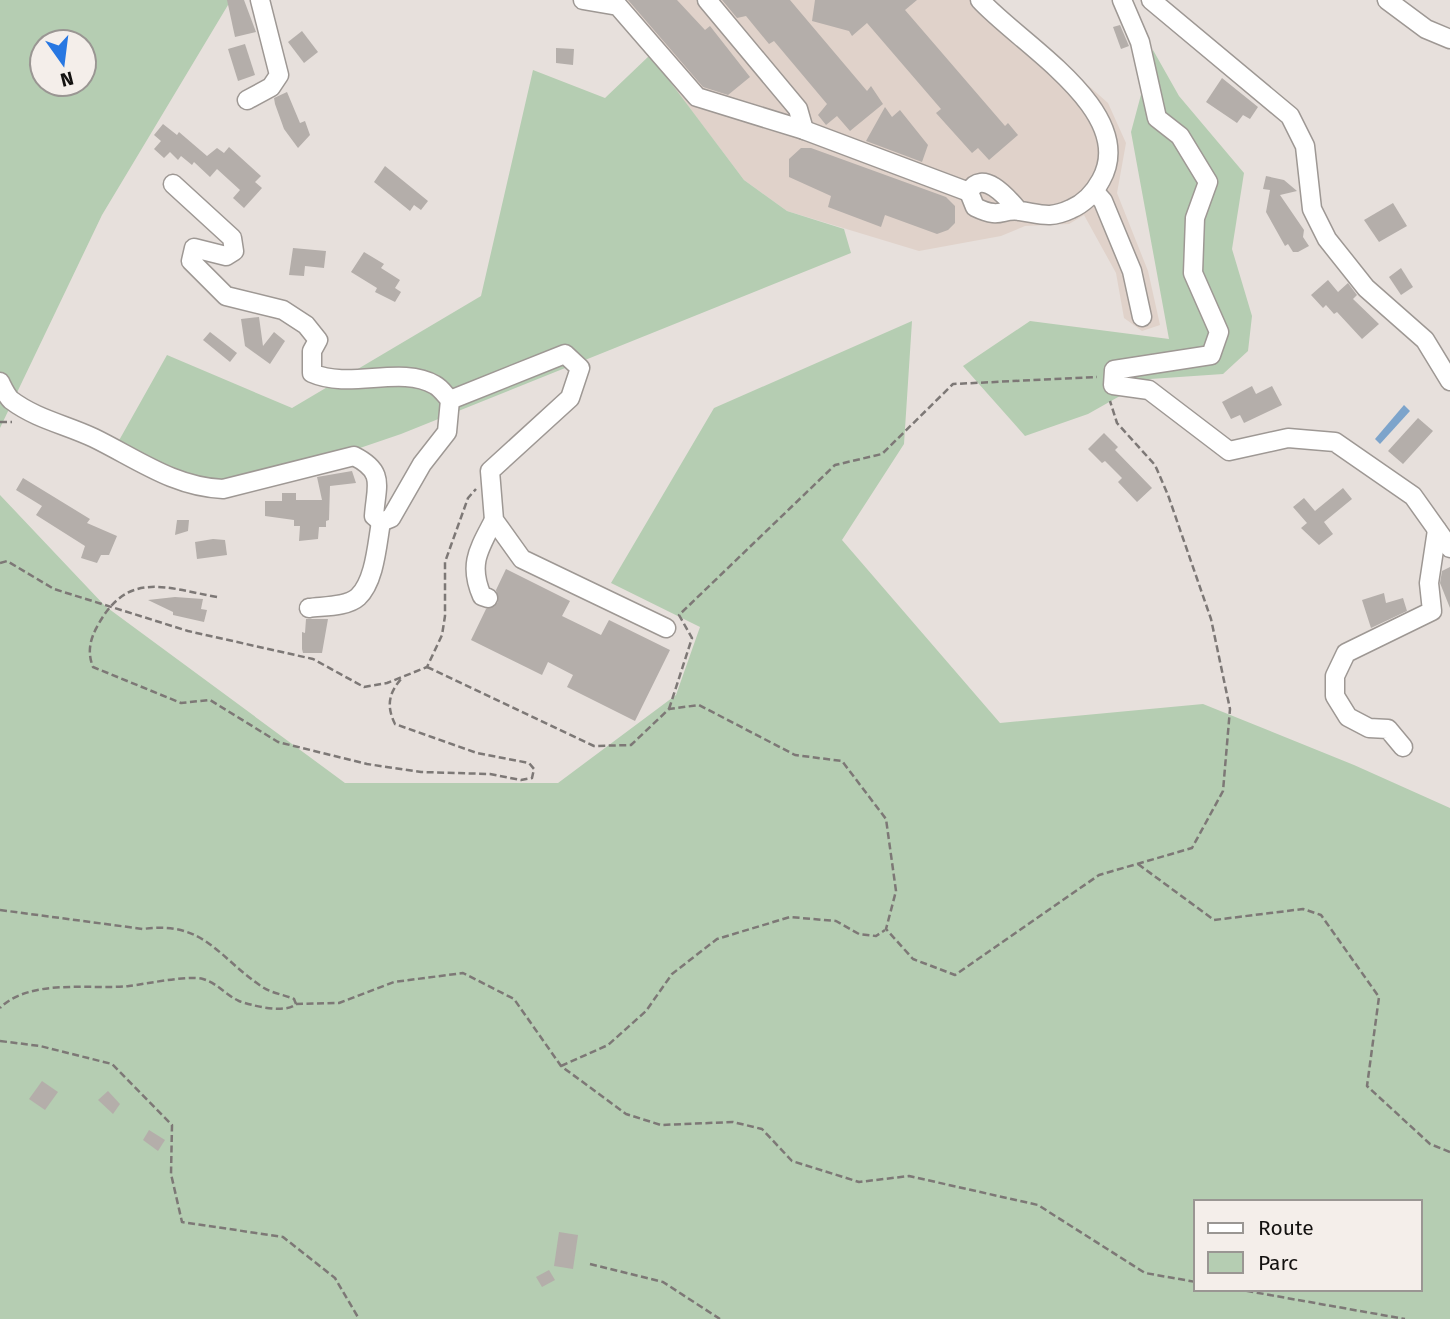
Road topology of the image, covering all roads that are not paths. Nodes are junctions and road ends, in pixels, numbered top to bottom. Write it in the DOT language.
graph roads {
  1 [pos="260,0"];
  2 [pos="583,0"];
  3 [pos="707,0"];
  4 [pos="980,0"];
  5 [pos="1122,0"];
  6 [pos="1151,0"];
  7 [pos="1387,0"];
  8 [pos="1450,39"];
  9 [pos="247,100"];
  10 [pos="804,130"];
  11 [pos="173,184"];
  12 [pos="969,192"];
  13 [pos="1095,192"];
  14 [pos="1018,210"];
  15 [pos="1142,317"];
  16 [pos="0,382"];
  17 [pos="1450,382"];
  18 [pos="450,400"];
  19 [pos="494,520"];
  20 [pos="381,522"];
  21 [pos="1437,530"];
  22 [pos="1450,548"];
  23 [pos="488,598"];
  24 [pos="309,608"];
  25 [pos="666,628"];
  26 [pos="1403,747"];
  1 -- 9 [label="street"];
  2 -- 10 [label="street"];
  3 -- 10 [label="street"];
  4 -- 13 [label="street"];
  5 -- 21 [label="street"];
  6 -- 17 [label="street"];
  7 -- 8 [label="street"];
  10 -- 12 [label="street"];
  11 -- 18 [label="street"];
  12 -- 14 [label="street"];
  12 -- 14 [label="street"];
  13 -- 14 [label="street"];
  13 -- 15 [label="street"];
  16 -- 20 [label="street"];
  18 -- 19 [label="street"];
  18 -- 20 [label="street"];
  19 -- 23 [label="street"];
  19 -- 25 [label="street"];
  20 -- 24 [label="street"];
  21 -- 22 [label="street"];
  21 -- 26 [label="street"];
}
